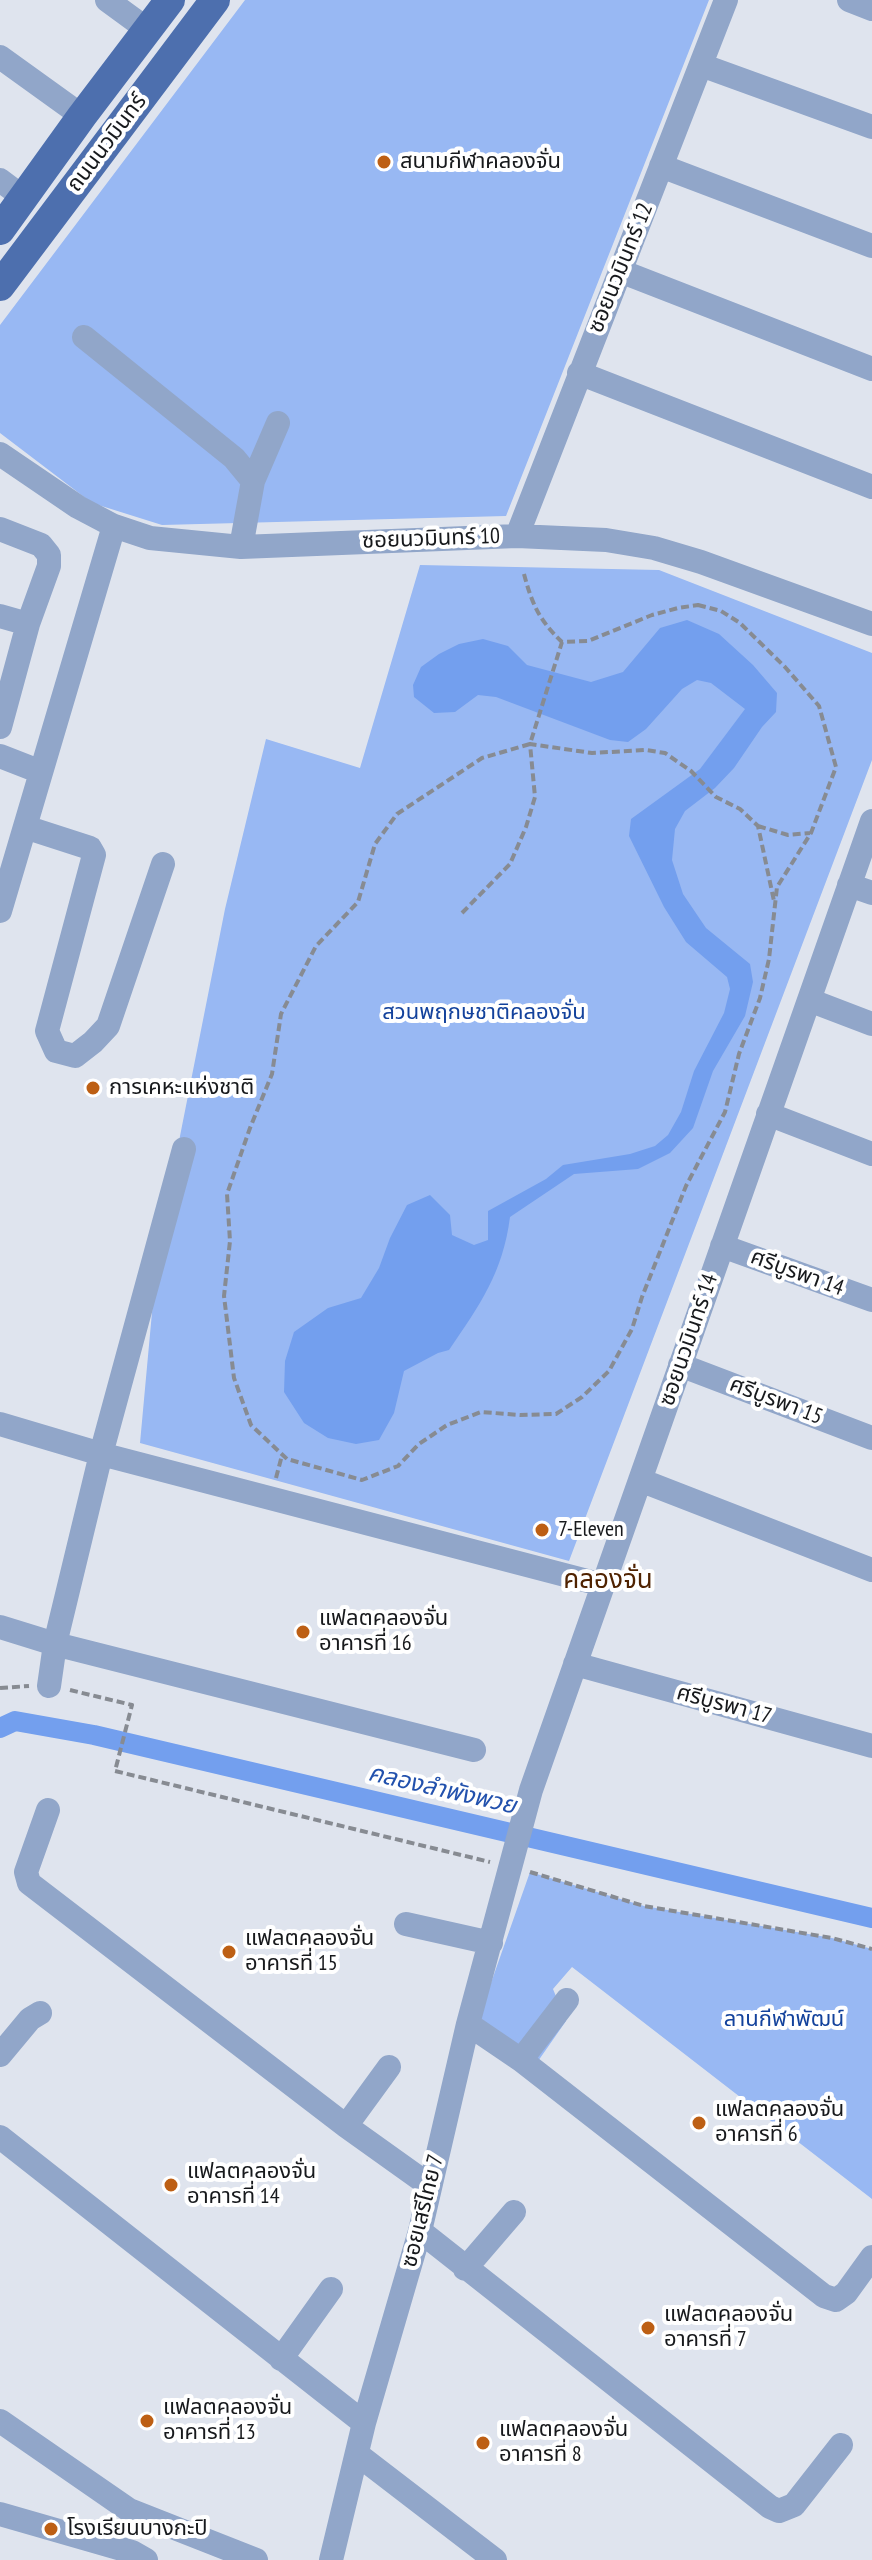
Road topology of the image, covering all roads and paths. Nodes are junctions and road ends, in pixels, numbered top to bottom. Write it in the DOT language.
graph roads {
  1 [pos="107,0"];
  2 [pos="170,0"];
  3 [pos="215,0"];
  4 [pos="726,0"];
  5 [pos="849,0"];
  6 [pos="872,9"];
  7 [pos="148,30"];
  8 [pos="0,57"];
  9 [pos="701,65"];
  10 [pos="82,116"];
  11 [pos="872,127"];
  12 [pos="661,166"];
  13 [pos="12,189"];
  14 [pos="0,230"];
  15 [pos="872,246"];
  16 [pos="620,271"];
  17 [pos="0,286"];
  18 [pos="84,337"];
  19 [pos="872,369"];
  20 [pos="579,373"];
  21 [pos="278,423"];
  22 [pos="0,454"];
  23 [pos="253,481"];
  24 [pos="872,487"];
  25 [pos="114,526"];
  26 [pos="0,529"];
  27 [pos="517,536"];
  28 [pos="241,547"];
  29 [pos="524,574"];
  30 [pos="0,616"];
  31 [pos="28,624"];
  32 [pos="872,624"];
  33 [pos="562,642"];
  34 [pos="0,727"];
  35 [pos="530,744"];
  36 [pos="0,756"];
  37 [pos="41,772"];
  38 [pos="872,821"];
  39 [pos="758,826"];
  40 [pos="25,827"];
  41 [pos="811,833"];
  42 [pos="163,864"];
  43 [pos="861,889"];
  44 [pos="775,910"];
  45 [pos="0,911"];
  46 [pos="462,913"];
  47 [pos="809,1000"];
  48 [pos="872,1024"];
  49 [pos="768,1114"];
  50 [pos="184,1149"];
  51 [pos="872,1154"];
  52 [pos="722,1246"];
  53 [pos="872,1300"];
  54 [pos="680,1365"];
  55 [pos="0,1424"];
  56 [pos="872,1438"];
  57 [pos="101,1454"];
  58 [pos="282,1455"];
  59 [pos="276,1478"];
  60 [pos="640,1480"];
  61 [pos="872,1570"];
  62 [pos="603,1585"];
  63 [pos="0,1627"];
  64 [pos="55,1644"];
  65 [pos="575,1664"];
  66 [pos="49,1686"];
  67 [pos="132,1705"];
  68 [pos="872,1746"];
  69 [pos="474,1750"];
  70 [pos="115,1771"];
  71 [pos="48,1810"];
  72 [pos="511,1860"];
  73 [pos="406,1924"];
  74 [pos="491,1943"];
  75 [pos="567,2000"];
  76 [pos="40,2013"];
  77 [pos="468,2024"];
  78 [pos="0,2055"];
  79 [pos="521,2060"];
  80 [pos="389,2067"];
  81 [pos="346,2126"];
  82 [pos="0,2137"];
  83 [pos="430,2186"];
  84 [pos="514,2212"];
  85 [pos="420,2231"];
  86 [pos="872,2257"];
  87 [pos="465,2269"];
  88 [pos="331,2289"];
  89 [pos="281,2359"];
  90 [pos="0,2421"];
  91 [pos="364,2423"];
  92 [pos="841,2445"];
  93 [pos="357,2454"];
  94 [pos="0,2514"];
  95 [pos="146,2560"];
  96 [pos="256,2560"];
  97 [pos="331,2560"];
  98 [pos="495,2560"];
  1 -- 7 [label="street"];
  2 -- 7 [label="main road, ถนนนวมินทร์"];
  3 -- 17 [label="main road, ถนนนวมินทร์"];
  4 -- 9 [label="street, ซอยนวมินทร์ 12"];
  5 -- 6 [label="street"];
  7 -- 10 [label="main road, ถนนนวมินทร์"];
  8 -- 10 [label="street"];
  9 -- 11 [label="street"];
  9 -- 12 [label="street, ซอยนวมินทร์ 12"];
  10 -- 13 [label="main road, ถนนนวมินทร์"];
  12 -- 15 [label="street"];
  12 -- 16 [label="street, ซอยนวมินทร์ 12"];
  13 -- 14 [label="main road, ถนนนวมินทร์"];
  16 -- 19 [label="street"];
  16 -- 20 [label="street, ซอยนวมินทร์ 12"];
  18 -- 23 [label="street"];
  20 -- 24 [label="street"];
  20 -- 27 [label="street, ซอยนวมินทร์ 12"];
  21 -- 23 [label="street"];
  22 -- 25 [label="street, ซอยนวมินทร์ 10"];
  23 -- 28 [label="street"];
  25 -- 28 [label="street, ซอยนวมินทร์ 10"];
  25 -- 37 [label="street"];
  26 -- 31 [label="street"];
  27 -- 28 [label="street, ซอยนวมินทร์ 10"];
  27 -- 32 [label="street, ซอยนวมินทร์ 10"];
  29 -- 33 [label="path"];
  30 -- 31 [label="street"];
  31 -- 34 [label="street"];
  33 -- 35 [label="path"];
  33 -- 41 [label="path"];
  35 -- 39 [label="path"];
  35 -- 46 [label="path"];
  35 -- 58 [label="path"];
  36 -- 37 [label="street"];
  37 -- 40 [label="street"];
  38 -- 43 [label="street, ซอยนวมินทร์ 14"];
  39 -- 41 [label="path"];
  39 -- 44 [label="path"];
  40 -- 42 [label="street"];
  40 -- 45 [label="street"];
  41 -- 44 [label="path"];
  43 -- 47 [label="street, ซอยนวมินทร์ 14"];
  44 -- 58 [label="path"];
  47 -- 48 [label="street"];
  47 -- 49 [label="street, ซอยนวมินทร์ 14"];
  49 -- 51 [label="street"];
  49 -- 52 [label="street, ซอยนวมินทร์ 14"];
  50 -- 57 [label="street"];
  52 -- 53 [label="street, ศรีบูรพา 14"];
  52 -- 54 [label="street, ซอยนวมินทร์ 14"];
  54 -- 56 [label="street, ศรีบูรพา 15"];
  54 -- 60 [label="street, ซอยนวมินทร์ 14"];
  55 -- 57 [label="street"];
  57 -- 62 [label="street"];
  57 -- 64 [label="street"];
  58 -- 59 [label="path"];
  60 -- 61 [label="street"];
  60 -- 62 [label="street, ซอยนวมินทร์ 14"];
  62 -- 65 [label="street, ซอยนวมินทร์ 14"];
  63 -- 64 [label="street"];
  64 -- 66 [label="street"];
  64 -- 69 [label="street"];
  65 -- 68 [label="street, ศรีบูรพา 17"];
  65 -- 72 [label="street, ซอยนวมินทร์ 14"];
  67 -- 70 [label="path"];
  71 -- 81 [label="street"];
  72 -- 74 [label="street, ซอยเสรีไทย 7"];
  73 -- 74 [label="street"];
  74 -- 77 [label="street, ซอยเสรีไทย 7"];
  75 -- 79 [label="street"];
  76 -- 78 [label="street"];
  77 -- 79 [label="street"];
  77 -- 83 [label="street, ซอยเสรีไทย 7"];
  79 -- 86 [label="street"];
  80 -- 81 [label="street"];
  81 -- 83 [label="street"];
  82 -- 89 [label="street"];
  83 -- 85 [label="street, ซอยเสรีไทย 7"];
  84 -- 87 [label="street"];
  85 -- 87 [label="street"];
  85 -- 91 [label="street, ซอยเสรีไทย 7"];
  87 -- 92 [label="street"];
  88 -- 89 [label="street"];
  89 -- 91 [label="street"];
  90 -- 96 [label="street"];
  91 -- 93 [label="street, ซอยเสรีไทย 7"];
  93 -- 97 [label="street, ซอยเสรีไทย 7"];
  93 -- 98 [label="street"];
  94 -- 95 [label="street"];
}
